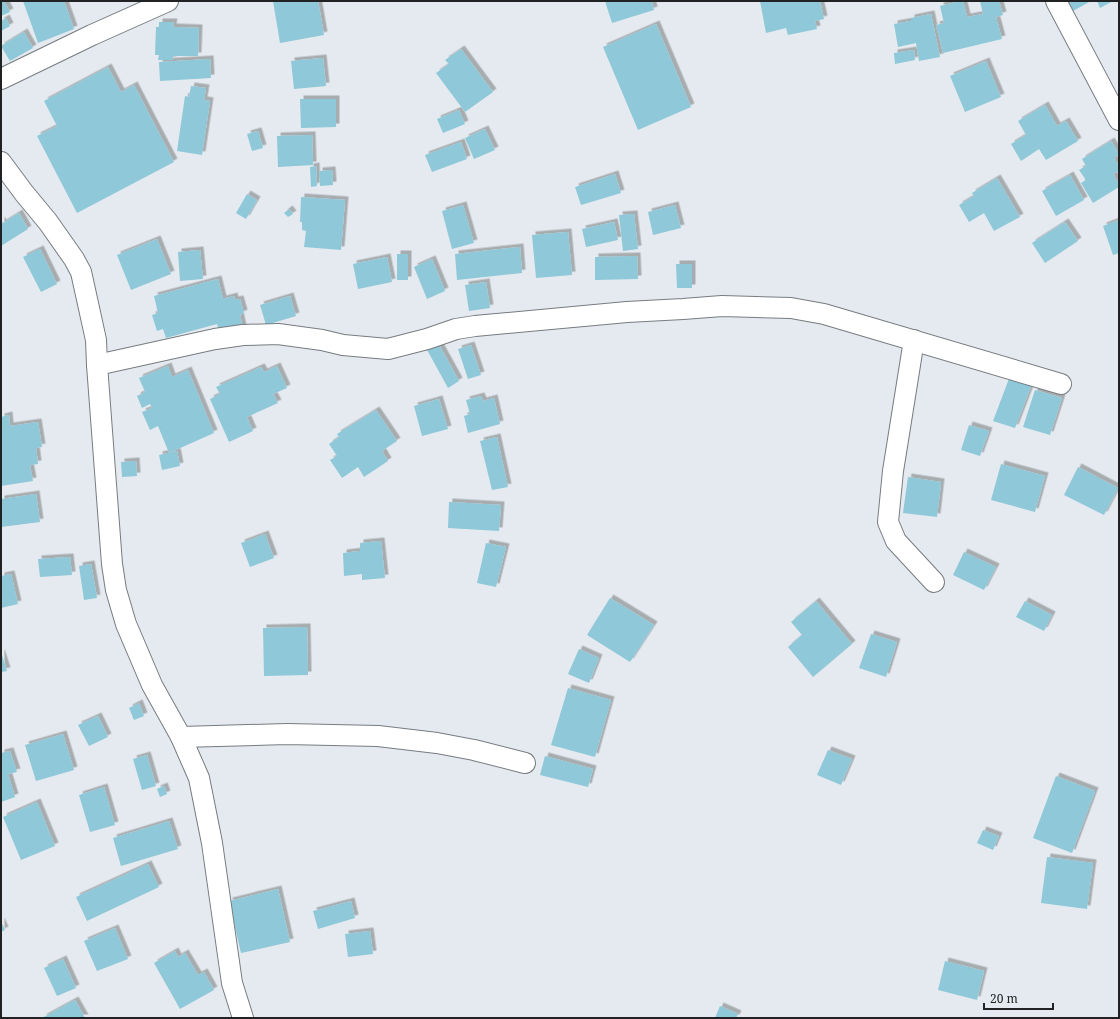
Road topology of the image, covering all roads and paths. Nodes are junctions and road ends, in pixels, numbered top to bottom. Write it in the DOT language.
graph roads {
  1 [pos="168,1"];
  2 [pos="1056,1"];
  3 [pos="1,79"];
  4 [pos="1119,120"];
  5 [pos="1,162"];
  6 [pos="914,340"];
  7 [pos="97,365"];
  8 [pos="1061,384"];
  9 [pos="934,582"];
  10 [pos="180,737"];
  11 [pos="525,763"];
  12 [pos="243,1018"];
  1 -- 3 [label="street"];
  2 -- 4 [label="street"];
  5 -- 7 [label="street"];
  6 -- 7 [label="street"];
  6 -- 8 [label="street"];
  6 -- 9 [label="street"];
  7 -- 10 [label="street"];
  10 -- 11 [label="street"];
  10 -- 12 [label="street"];
}
